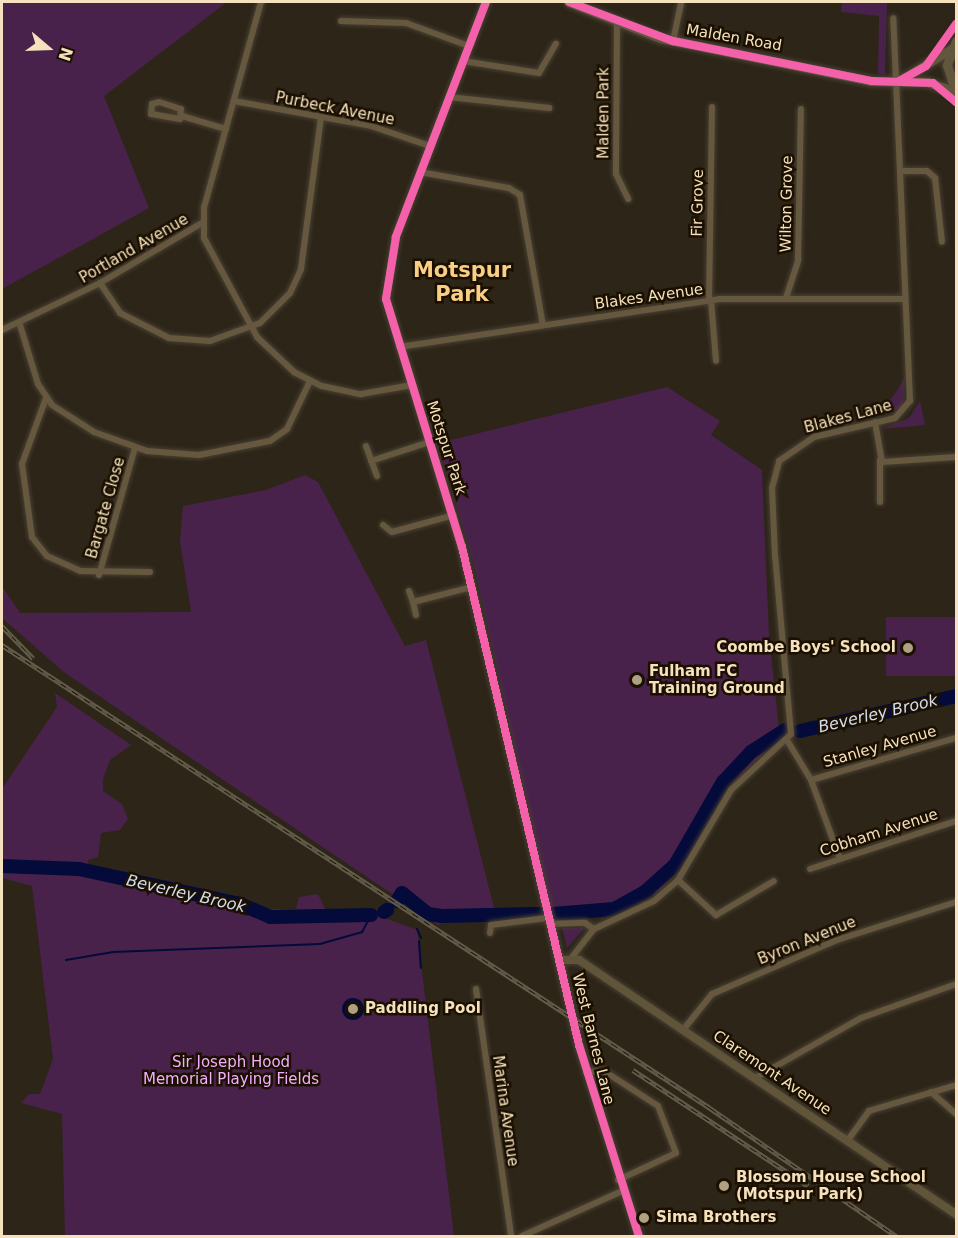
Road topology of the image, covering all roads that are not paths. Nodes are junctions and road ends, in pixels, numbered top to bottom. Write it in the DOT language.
graph roads {
  1 [pos="261,2"];
  2 [pos="486,2"];
  3 [pos="569,2"];
  4 [pos="681,2"];
  5 [pos="893,18"];
  6 [pos="341,21"];
  7 [pos="617,24"];
  8 [pos="673,41"];
  9 [pos="556,43"];
  10 [pos="954,45"];
  11 [pos="468,46"];
  12 [pos="463,61"];
  13 [pos="899,81"];
  14 [pos="956,92"];
  15 [pos="449,97"];
  16 [pos="234,101"];
  17 [pos="712,107"];
  18 [pos="549,108"];
  19 [pos="801,109"];
  20 [pos="182,116"];
  21 [pos="321,117"];
  22 [pos="226,129"];
  23 [pos="430,146"];
  24 [pos="903,171"];
  25 [pos="420,172"];
  26 [pos="628,199"];
  27 [pos="202,223"];
  28 [pos="942,242"];
  29 [pos="100,283"];
  30 [pos="786,298"];
  31 [pos="904,298"];
  32 [pos="710,300"];
  33 [pos="20,325"];
  34 [pos="543,325"];
  35 [pos="252,328"];
  36 [pos="2,330"];
  37 [pos="399,347"];
  38 [pos="716,361"];
  39 [pos="310,381"];
  40 [pos="412,385"];
  41 [pos="46,398"];
  42 [pos="875,422"];
  43 [pos="429,442"];
  44 [pos="366,446"];
  45 [pos="135,448"];
  46 [pos="957,457"];
  47 [pos="880,460"];
  48 [pos="371,461"];
  49 [pos="377,476"];
  50 [pos="880,502"];
  51 [pos="454,515"];
  52 [pos="383,525"];
  53 [pos="150,572"];
  54 [pos="99,575"];
  55 [pos="472,587"];
  56 [pos="409,591"];
  57 [pos="413,602"];
  58 [pos="416,615"];
  59 [pos="792,732"];
  60 [pos="957,738"];
  61 [pos="787,740"];
  62 [pos="811,780"];
  63 [pos="957,821"];
  64 [pos="839,856"];
  65 [pos="810,869"];
  66 [pos="678,880"];
  67 [pos="774,881"];
  68 [pos="957,902"];
  69 [pos="547,919"];
  70 [pos="594,929"];
  71 [pos="490,933"];
  72 [pos="572,957"];
  73 [pos="559,960"];
  74 [pos="957,984"];
  75 [pos="476,989"];
  76 [pos="683,1030"];
  77 [pos="586,1071"];
  78 [pos="755,1078"];
  79 [pos="957,1085"];
  80 [pos="930,1092"];
  81 [pos="957,1114"];
  82 [pos="848,1140"];
  83 [pos="618,1180"];
  84 [pos="622,1191"];
  85 [pos="957,1214"];
  86 [pos="511,1236"];
  87 [pos="522,1236"];
  88 [pos="639,1236"];
  1 -- 16 [label="street, Portland Avenue"];
  2 -- 11 [label="street, Motspur Park"];
  3 -- 7 [label="main road, Malden Road"];
  4 -- 8 [label="street"];
  5 -- 13 [label="street, Blakes Lane"];
  6 -- 11 [label="street"];
  7 -- 8 [label="main road, Malden Road"];
  7 -- 26 [label="street, Malden Park"];
  8 -- 13 [label="main road, Malden Road"];
  9 -- 12 [label="street"];
  10 -- 13 [label="main road"];
  10 -- 14 [label="main road"];
  11 -- 12 [label="street, Motspur Park"];
  12 -- 15 [label="street, Motspur Park"];
  13 -- 14 [label="main road, Malden Road"];
  13 -- 24 [label="street, Blakes Lane"];
  15 -- 18 [label="street"];
  15 -- 23 [label="street, Motspur Park"];
  16 -- 21 [label="street, Purbeck Avenue"];
  16 -- 22 [label="street, Portland Avenue"];
  17 -- 32 [label="street, Fir Grove"];
  19 -- 30 [label="street, Wilton Grove"];
  20 -- 20 [label="street"];
  20 -- 22 [label="street"];
  21 -- 23 [label="street, Purbeck Avenue"];
  21 -- 35 [label="street"];
  22 -- 27 [label="street, Portland Avenue"];
  23 -- 25 [label="street, Motspur Park"];
  24 -- 28 [label="street"];
  24 -- 31 [label="street, Blakes Lane"];
  25 -- 34 [label="street"];
  25 -- 37 [label="street, Motspur Park"];
  27 -- 29 [label="street, Portland Avenue"];
  27 -- 35 [label="street"];
  29 -- 33 [label="street, Portland Avenue"];
  29 -- 35 [label="street"];
  30 -- 31 [label="street, Blakes Avenue"];
  30 -- 32 [label="street, Blakes Avenue"];
  31 -- 42 [label="street, Blakes Lane"];
  32 -- 34 [label="street, Blakes Avenue"];
  32 -- 38 [label="street, Fir Grove"];
  33 -- 36 [label="street, Portland Avenue"];
  33 -- 41 [label="street"];
  34 -- 37 [label="street, Blakes Avenue"];
  35 -- 39 [label="street"];
  37 -- 40 [label="street, Motspur Park"];
  39 -- 40 [label="street"];
  39 -- 45 [label="street"];
  40 -- 43 [label="street, Motspur Park"];
  41 -- 45 [label="street"];
  41 -- 54 [label="street, Bargate Close"];
  42 -- 47 [label="street"];
  42 -- 59 [label="street, Blakes Lane"];
  43 -- 48 [label="street"];
  43 -- 51 [label="street, Motspur Park"];
  44 -- 48 [label="street"];
  45 -- 54 [label="street, Bargate Close"];
  46 -- 47 [label="street"];
  47 -- 50 [label="street"];
  48 -- 49 [label="street"];
  51 -- 52 [label="street"];
  51 -- 55 [label="street, Motspur Park"];
  53 -- 54 [label="street, Bargate Close"];
  55 -- 57 [label="street"];
  55 -- 69 [label="street, Motspur Park"];
  56 -- 57 [label="street"];
  57 -- 58 [label="street"];
  59 -- 61 [label="street, West Barnes Lane"];
  60 -- 62 [label="street, Stanley Avenue"];
  61 -- 62 [label="street"];
  61 -- 66 [label="street, West Barnes Lane"];
  62 -- 64 [label="street"];
  63 -- 64 [label="street, Cobham Avenue"];
  64 -- 65 [label="street, Cobham Avenue"];
  66 -- 67 [label="street"];
  66 -- 70 [label="street, West Barnes Lane"];
  68 -- 76 [label="street, Byron Avenue"];
  69 -- 70 [label="street"];
  69 -- 71 [label="street"];
  69 -- 73 [label="street, West Barnes Lane"];
  70 -- 72 [label="street, West Barnes Lane"];
  72 -- 73 [label="street, West Barnes Lane"];
  72 -- 76 [label="street, Claremont Avenue"];
  73 -- 77 [label="street, West Barnes Lane"];
  74 -- 78 [label="street"];
  75 -- 86 [label="street, Marina Avenue"];
  76 -- 78 [label="street, Claremont Avenue"];
  77 -- 83 [label="street, West Barnes Lane"];
  77 -- 83 [label="street"];
  78 -- 82 [label="street, Claremont Avenue"];
  79 -- 80 [label="street"];
  80 -- 81 [label="street"];
  80 -- 82 [label="street"];
  82 -- 85 [label="street, Claremont Avenue"];
  83 -- 84 [label="street, West Barnes Lane"];
  84 -- 87 [label="street"];
  84 -- 88 [label="street, West Barnes Lane"];
}
